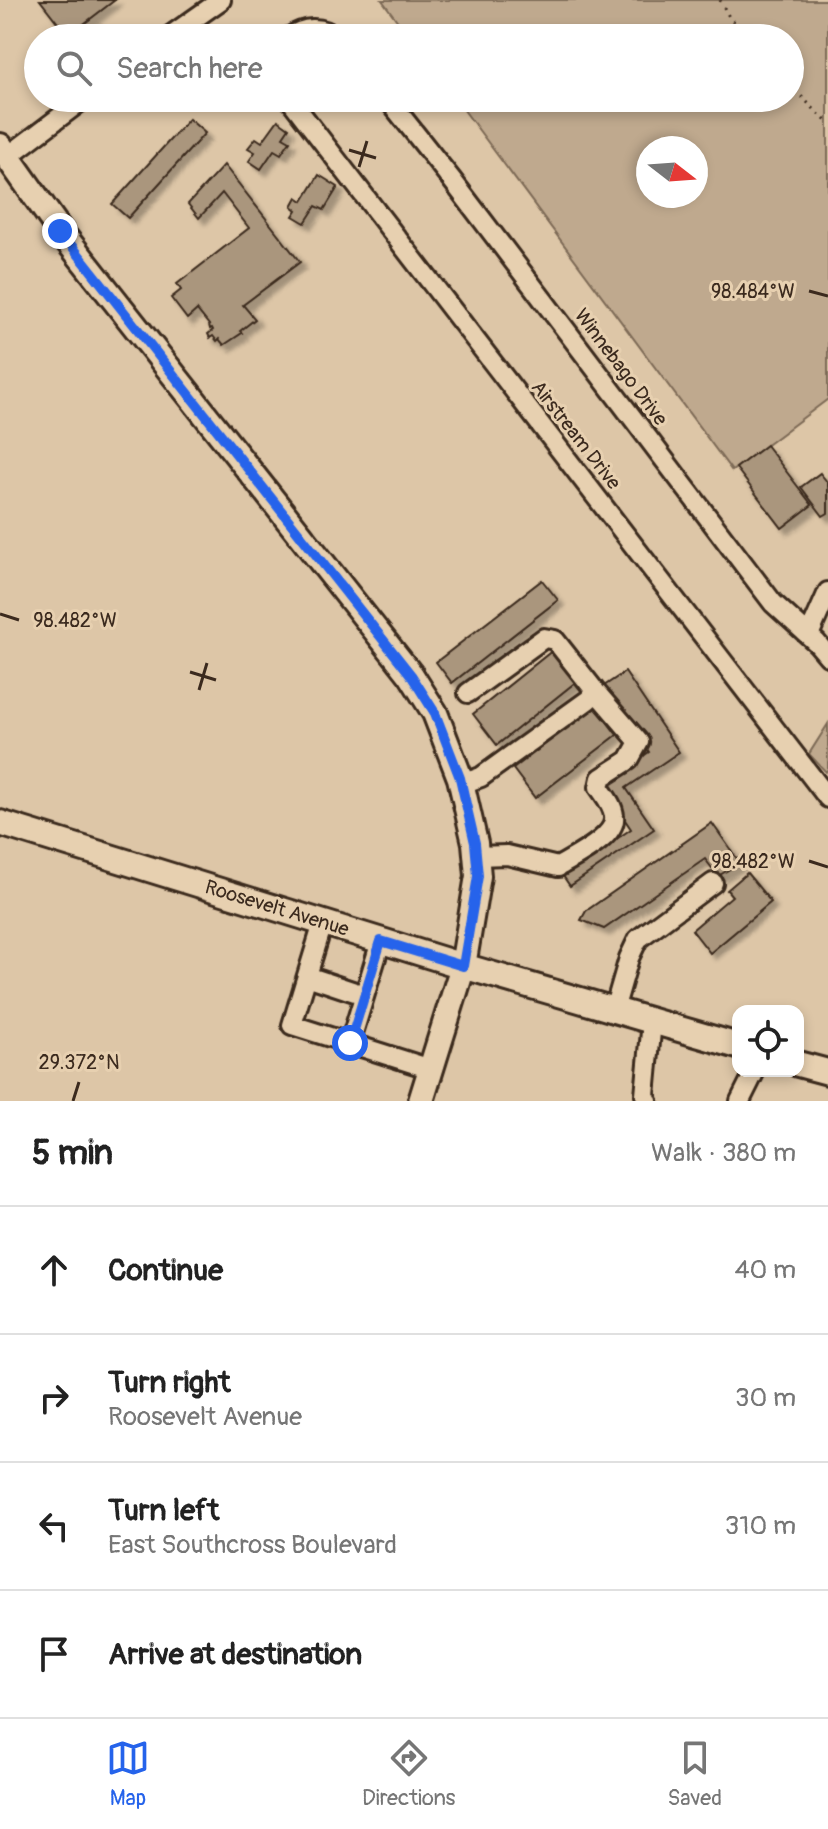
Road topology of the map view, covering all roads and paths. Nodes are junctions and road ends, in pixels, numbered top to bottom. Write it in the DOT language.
graph roads {
  1 [pos="221,0"];
  2 [pos="720,0"];
  3 [pos="187,24"];
  4 [pos="735,24"];
  5 [pos="804,99"];
  6 [pos="64,112"];
  7 [pos="300,112"];
  8 [pos="398,112"];
  9 [pos="828,123"];
  10 [pos="4,152"];
  11 [pos="828,592"];
  12 [pos="809,635"];
  13 [pos="828,656"];
  14 [pos="596,692"];
  15 [pos="468,693"];
  16 [pos="462,784"];
  17 [pos="828,798"];
  18 [pos="0,823"];
  19 [pos="476,856"];
  20 [pos="713,883"];
  21 [pos="323,923"];
  22 [pos="381,941"];
  23 [pos="463,966"];
  24 [pos="307,976"];
  25 [pos="364,995"];
  26 [pos="614,1010"];
  27 [pos="652,1021"];
  28 [pos="350,1043"];
  29 [pos="732,1044"];
  30 [pos="804,1066"];
  31 [pos="431,1069"];
  32 [pos="828,1072"];
  33 [pos="752,1077"];
  34 [pos="421,1101"];
  35 [pos="648,1101"];
  36 [pos="740,1101"];
  1 -- 3 [label="lane"];
  2 -- 4 [label="path"];
  5 -- 9 [label="path"];
  6 -- 10 [label="lane"];
  7 -- 17 [label="lane, Airstream Drive"];
  8 -- 12 [label="lane, Winnebago Drive"];
  10 -- 16 [label="main road"];
  11 -- 12 [label="lane"];
  12 -- 13 [label="lane, Winnebago Drive"];
  14 -- 15 [label="lane"];
  14 -- 16 [label="lane"];
  14 -- 19 [label="lane"];
  16 -- 19 [label="main road"];
  18 -- 21 [label="main road, Roosevelt Avenue"];
  19 -- 23 [label="main road"];
  20 -- 26 [label="lane"];
  21 -- 22 [label="main road, Roosevelt Avenue"];
  21 -- 24 [label="lane"];
  22 -- 23 [label="main road, Roosevelt Avenue"];
  22 -- 25 [label="lane"];
  23 -- 26 [label="main road, Roosevelt Avenue"];
  23 -- 31 [label="main road"];
  24 -- 25 [label="lane"];
  24 -- 28 [label="lane"];
  25 -- 28 [label="lane"];
  26 -- 27 [label="main road, Roosevelt Avenue"];
  27 -- 29 [label="main road, Roosevelt Avenue"];
  27 -- 35 [label="lane"];
  28 -- 31 [label="lane"];
  30 -- 32 [label="main road"];
  31 -- 34 [label="main road"];
  33 -- 36 [label="lane"];
}
